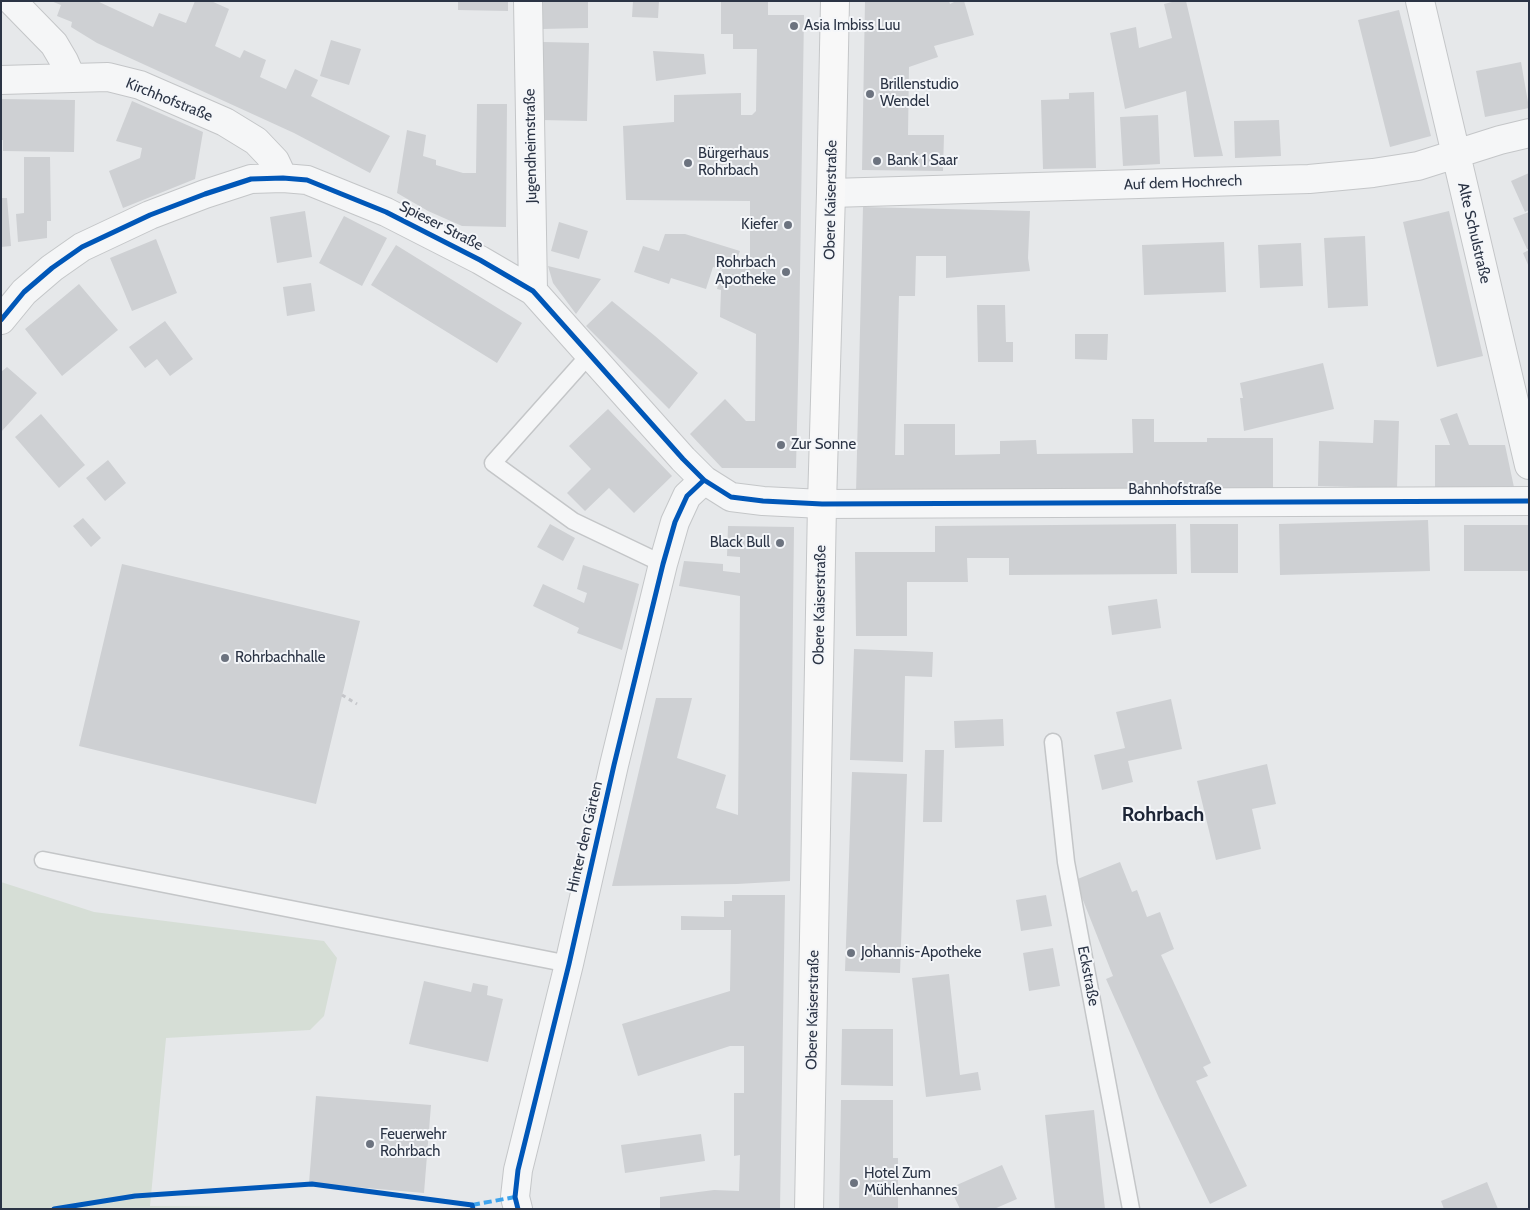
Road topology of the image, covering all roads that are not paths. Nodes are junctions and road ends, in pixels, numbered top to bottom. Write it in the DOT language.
graph roads {
  1 [pos="12,1"];
  2 [pos="528,1"];
  3 [pos="834,1"];
  4 [pos="1420,1"];
  5 [pos="71,77"];
  6 [pos="1,80"];
  7 [pos="1529,133"];
  8 [pos="1456,154"];
  9 [pos="284,178"];
  10 [pos="831,193"];
  11 [pos="533,291"];
  12 [pos="13,292"];
  13 [pos="1,320"];
  14 [pos="590,354"];
  15 [pos="1529,465"];
  16 [pos="704,480"];
  17 [pos="1529,501"];
  18 [pos="822,504"];
  19 [pos="664,564"];
  20 [pos="1053,742"];
  21 [pos="43,860"];
  22 [pos="569,964"];
  23 [pos="518,1209"];
  24 [pos="809,1209"];
  25 [pos="1132,1209"];
  1 -- 5 [label="street"];
  2 -- 11 [label="street, Jugendheimstraße"];
  3 -- 10 [label="main road, Obere Kaiserstraße"];
  4 -- 8 [label="street, Alte Schulstraße"];
  5 -- 6 [label="street, Kirchhofstraße"];
  5 -- 9 [label="street, Kirchhofstraße"];
  7 -- 8 [label="street, Auf dem Hochrech"];
  8 -- 10 [label="street, Auf dem Hochrech"];
  8 -- 15 [label="street, Alte Schulstraße"];
  9 -- 11 [label="street, Spieser Straße"];
  9 -- 12 [label="street, Spieser Straße"];
  10 -- 18 [label="main road, Obere Kaiserstraße"];
  11 -- 14 [label="street, Spieser Straße"];
  12 -- 13 [label="street, Spieser Straße"];
  14 -- 16 [label="street, Spieser Straße"];
  14 -- 19 [label="lane"];
  16 -- 18 [label="street, Spieser Straße"];
  16 -- 19 [label="street, Hinter den Gärten"];
  17 -- 18 [label="street, Bahnhofstraße"];
  18 -- 24 [label="main road, Obere Kaiserstraße"];
  19 -- 22 [label="street, Hinter den Gärten"];
  20 -- 25 [label="lane, Eckstraße"];
  21 -- 22 [label="lane"];
  22 -- 23 [label="street, Hinter den Gärten"];
}
